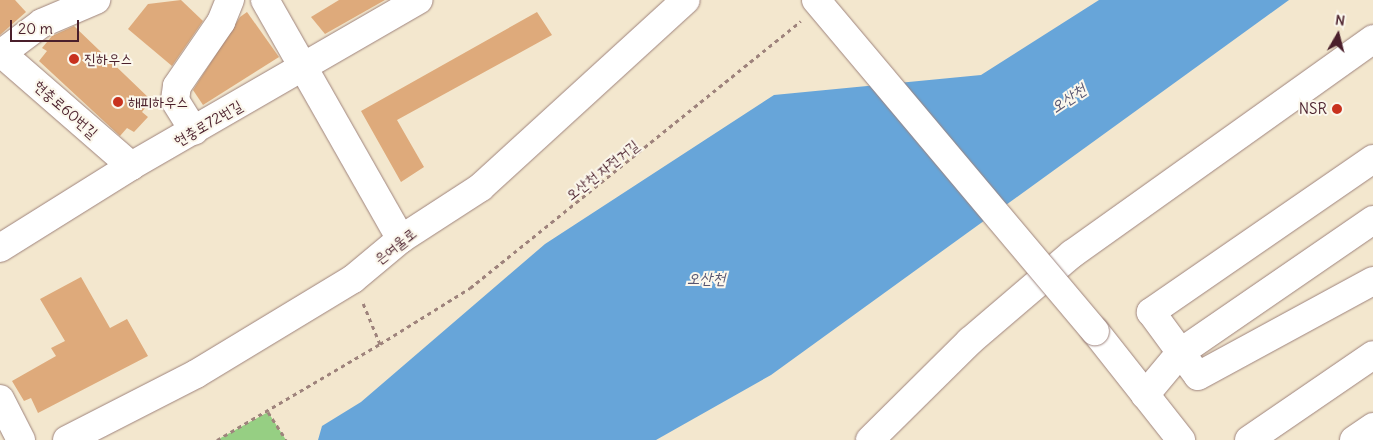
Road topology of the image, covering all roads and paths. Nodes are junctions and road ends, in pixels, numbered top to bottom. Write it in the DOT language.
graph roads {
  1 [pos="96,0"];
  2 [pos="230,0"];
  3 [pos="265,0"];
  4 [pos="419,0"];
  5 [pos="686,0"];
  6 [pos="811,9"];
  7 [pos="1373,39"];
  8 [pos="1,52"];
  9 [pos="306,67"];
  10 [pos="194,131"];
  11 [pos="1373,159"];
  12 [pos="131,166"];
  13 [pos="1373,220"];
  14 [pos="400,239"];
  15 [pos="0,248"];
  16 [pos="353,279"];
  17 [pos="1373,281"];
  18 [pos="380,344"];
  19 [pos="1181,352"];
  20 [pos="1373,355"];
  21 [pos="1145,394"];
  22 [pos="0,400"];
  23 [pos="268,412"];
  24 [pos="1373,427"];
  25 [pos="21,440"];
  26 [pos="67,440"];
  27 [pos="217,440"];
  28 [pos="286,440"];
  29 [pos="870,440"];
  30 [pos="1181,440"];
  31 [pos="1249,440"];
  32 [pos="1354,440"];
  1 -- 8 [label="street"];
  2 -- 10 [label="street"];
  3 -- 9 [label="street"];
  4 -- 9 [label="street, 현충로72번길"];
  5 -- 14 [label="street, 은여울로"];
  6 -- 18 [label="path, 오산천 자전거길"];
  6 -- 21 [label="street, bridge"];
  7 -- 29 [label="street"];
  8 -- 12 [label="street, 현충로60번길"];
  9 -- 10 [label="street, 현충로72번길"];
  9 -- 14 [label="street"];
  10 -- 12 [label="street, 현충로72번길"];
  11 -- 19 [label="street"];
  12 -- 15 [label="street, 현충로72번길"];
  13 -- 19 [label="street"];
  14 -- 16 [label="street, 은여울로"];
  16 -- 18 [label="path"];
  16 -- 26 [label="street, 은여울로"];
  17 -- 19 [label="street"];
  18 -- 23 [label="path, 오산천 자전거길"];
  19 -- 21 [label="street"];
  20 -- 31 [label="street"];
  21 -- 30 [label="street"];
  22 -- 25 [label="street"];
  23 -- 27 [label="path, 오산천 자전거길"];
  23 -- 28 [label="path"];
  24 -- 32 [label="street"];
}
